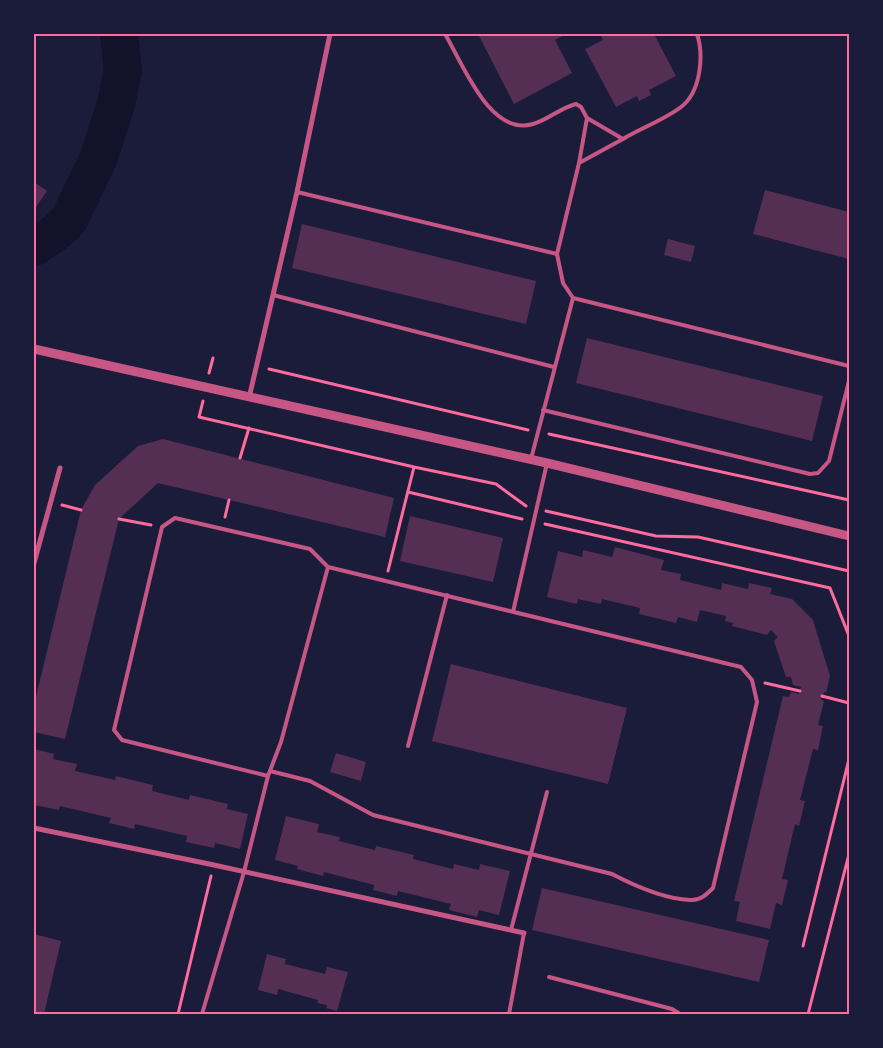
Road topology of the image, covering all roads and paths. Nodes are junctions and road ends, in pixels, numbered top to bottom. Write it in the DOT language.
graph roads {
  1 [pos="330,34"];
  2 [pos="445,34"];
  3 [pos="697,34"];
  4 [pos="587,118"];
  5 [pos="623,139"];
  6 [pos="579,163"];
  7 [pos="297,192"];
  8 [pos="557,254"];
  9 [pos="273,295"];
  10 [pos="572,298"];
  11 [pos="34,349"];
  12 [pos="213,358"];
  13 [pos="849,366"];
  14 [pos="554,367"];
  15 [pos="849,381"];
  16 [pos="206,389"];
  17 [pos="248,398"];
  18 [pos="543,410"];
  19 [pos="250,428"];
  20 [pos="240,458"];
  21 [pos="531,460"];
  22 [pos="547,463"];
  23 [pos="414,467"];
  24 [pos="60,468"];
  25 [pos="408,492"];
  26 [pos="229,500"];
  27 [pos="65,506"];
  28 [pos="537,509"];
  29 [pos="81,510"];
  30 [pos="119,519"];
  31 [pos="534,522"];
  32 [pos="222,527"];
  33 [pos="162,528"];
  34 [pos="849,536"];
  35 [pos="34,563"];
  36 [pos="328,566"];
  37 [pos="849,571"];
  38 [pos="386,580"];
  39 [pos="447,595"];
  40 [pos="514,612"];
  41 [pos="849,636"];
  42 [pos="752,680"];
  43 [pos="800,691"];
  44 [pos="822,696"];
  45 [pos="849,703"];
  46 [pos="408,746"];
  47 [pos="849,759"];
  48 [pos="269,774"];
  49 [pos="547,792"];
  50 [pos="34,828"];
  51 [pos="531,853"];
  52 [pos="849,854"];
  53 [pos="214,865"];
  54 [pos="244,872"];
  55 [pos="511,930"];
  56 [pos="524,934"];
  57 [pos="803,946"];
  58 [pos="549,977"];
  59 [pos="178,1014"];
  60 [pos="202,1014"];
  61 [pos="509,1014"];
  62 [pos="680,1014"];
  63 [pos="808,1014"];
  1 -- 7 [label="street"];
  2 -- 4 [label="lane"];
  3 -- 5 [label="lane"];
  4 -- 5 [label="lane"];
  4 -- 6 [label="lane"];
  5 -- 6 [label="lane"];
  6 -- 8 [label="lane"];
  7 -- 8 [label="lane"];
  7 -- 9 [label="street"];
  8 -- 10 [label="lane"];
  9 -- 14 [label="lane"];
  9 -- 17 [label="street"];
  10 -- 13 [label="lane"];
  10 -- 14 [label="lane"];
  11 -- 16 [label="street"];
  12 -- 16 [label="path"];
  14 -- 18 [label="lane"];
  15 -- 18 [label="lane"];
  16 -- 17 [label="street"];
  16 -- 19 [label="path"];
  17 -- 21 [label="street"];
  18 -- 21 [label="lane"];
  19 -- 20 [label="path"];
  19 -- 23 [label="path"];
  21 -- 22 [label="street"];
  22 -- 28 [label="lane"];
  22 -- 34 [label="street"];
  23 -- 25 [label="path"];
  23 -- 28 [label="path"];
  24 -- 35 [label="street"];
  25 -- 31 [label="path"];
  25 -- 38 [label="path"];
  26 -- 32 [label="path"];
  27 -- 29 [label="path"];
  28 -- 31 [label="lane"];
  28 -- 37 [label="path"];
  30 -- 33 [label="path"];
  31 -- 40 [label="lane"];
  31 -- 41 [label="path"];
  32 -- 33 [label="lane"];
  32 -- 36 [label="lane"];
  33 -- 48 [label="lane"];
  36 -- 38 [label="lane"];
  36 -- 48 [label="lane"];
  38 -- 39 [label="lane"];
  39 -- 40 [label="lane"];
  39 -- 46 [label="lane"];
  40 -- 42 [label="lane"];
  42 -- 43 [label="path"];
  42 -- 51 [label="lane"];
  44 -- 45 [label="path"];
  47 -- 57 [label="path"];
  48 -- 51 [label="lane"];
  48 -- 54 [label="lane"];
  49 -- 51 [label="lane"];
  50 -- 53 [label="street"];
  51 -- 55 [label="lane"];
  52 -- 63 [label="path"];
  53 -- 54 [label="street"];
  53 -- 59 [label="path"];
  54 -- 55 [label="street"];
  54 -- 60 [label="lane"];
  55 -- 56 [label="street"];
  56 -- 61 [label="lane"];
  58 -- 62 [label="lane"];
}
